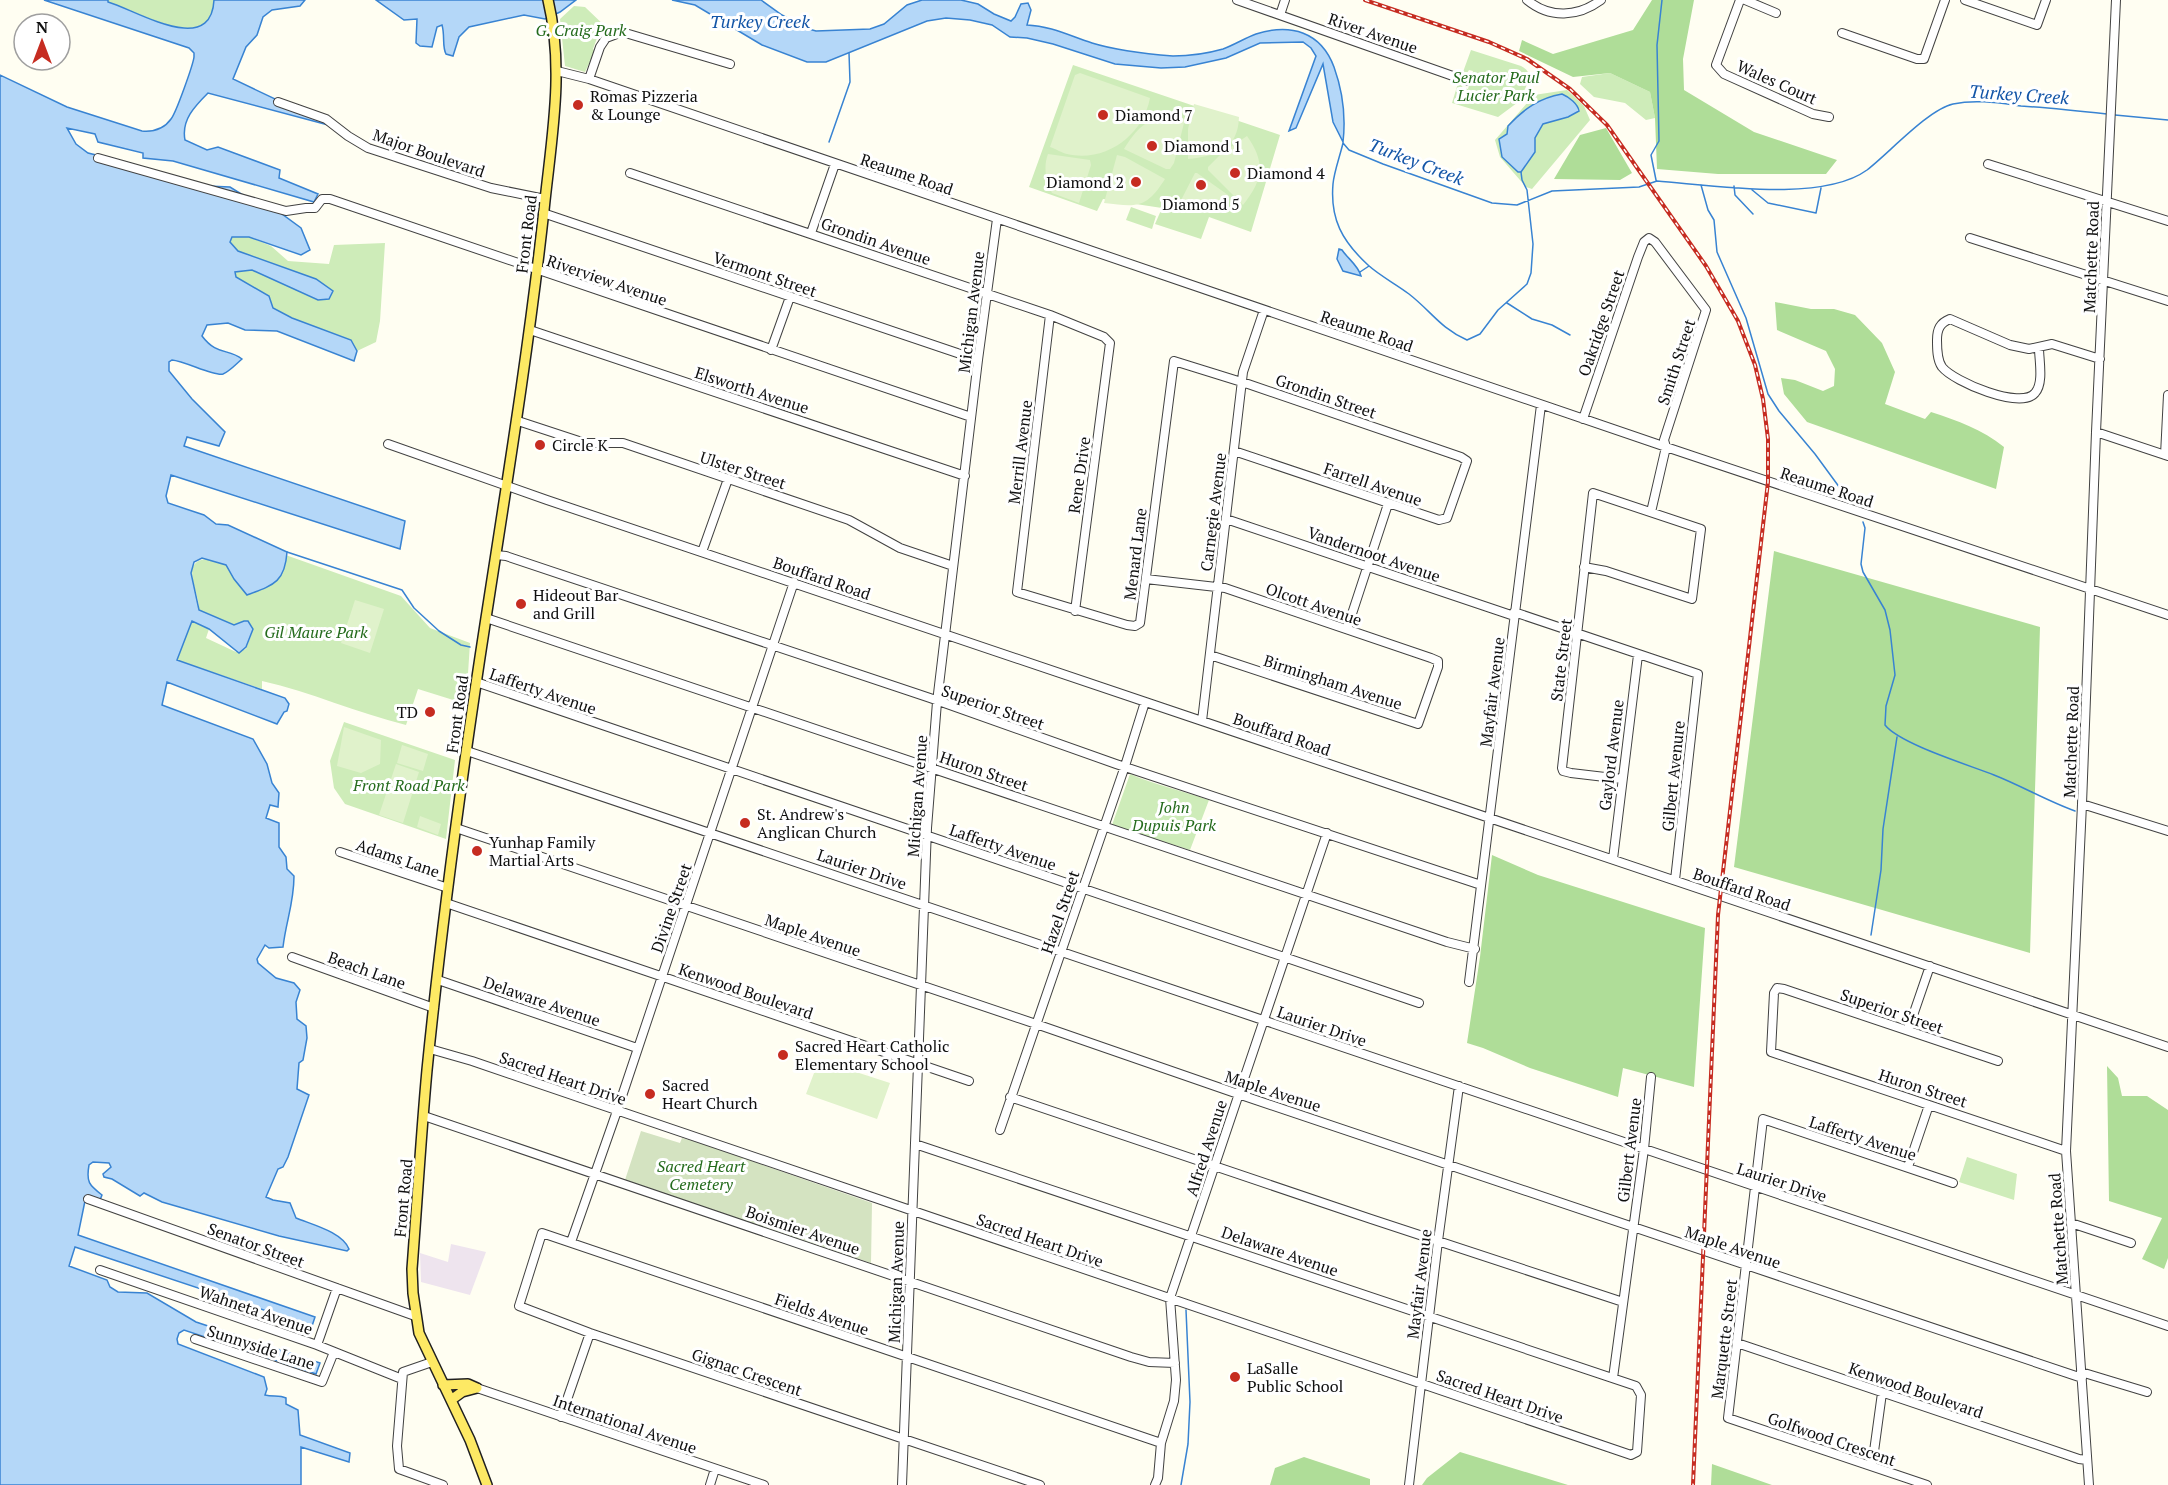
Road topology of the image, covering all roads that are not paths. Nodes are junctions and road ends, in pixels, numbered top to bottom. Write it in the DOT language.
graph roads {
  1 [pos="542,0"];
  2 [pos="548,0"];
  3 [pos="1237,0"];
  4 [pos="1285,0"];
  5 [pos="1527,0"];
  6 [pos="1601,0"];
  7 [pos="1740,0"];
  8 [pos="1745,0"];
  9 [pos="1945,0"];
  10 [pos="1965,0"];
  11 [pos="2046,0"];
  12 [pos="2116,0"];
  13 [pos="1776,13"];
  14 [pos="1280,15"];
  15 [pos="551,23"];
  16 [pos="1842,33"];
  17 [pos="730,64"];
  18 [pos="557,71"];
  19 [pos="589,80"];
  20 [pos="1467,81"];
  21 [pos="278,102"];
  22 [pos="1829,117"];
  23 [pos="98,158"];
  24 [pos="835,164"];
  25 [pos="1988,164"];
  26 [pos="630,173"];
  27 [pos="545,199"];
  28 [pos="2106,200"];
  29 [pos="543,213"];
  30 [pos="997,219"];
  31 [pos="2168,221"];
  32 [pos="811,233"];
  33 [pos="1649,238"];
  34 [pos="1970,238"];
  35 [pos="537,270"];
  36 [pos="2104,281"];
  37 [pos="987,293"];
  38 [pos="790,297"];
  39 [pos="2168,301"];
  40 [pos="1264,310"];
  41 [pos="1050,315"];
  42 [pos="530,330"];
  43 [pos="1110,343"];
  44 [pos="2039,348"];
  45 [pos="771,350"];
  46 [pos="2100,359"];
  47 [pos="978,360"];
  48 [pos="1174,361"];
  49 [pos="1242,382"];
  50 [pos="2168,394"];
  51 [pos="1541,405"];
  52 [pos="971,417"];
  53 [pos="1583,419"];
  54 [pos="518,421"];
  55 [pos="2096,432"];
  56 [pos="388,444"];
  57 [pos="1666,447"];
  58 [pos="1234,451"];
  59 [pos="2167,455"];
  60 [pos="1467,461"];
  61 [pos="964,476"];
  62 [pos="728,479"];
  63 [pos="507,485"];
  64 [pos="1388,504"];
  65 [pos="1651,512"];
  66 [pos="1226,519"];
  67 [pos="702,552"];
  68 [pos="496,555"];
  69 [pos="953,566"];
  70 [pos="1368,566"];
  71 [pos="1584,567"];
  72 [pos="1146,579"];
  73 [pos="794,582"];
  74 [pos="1218,589"];
  75 [pos="2091,589"];
  76 [pos="1017,592"];
  77 [pos="1075,611"];
  78 [pos="1514,614"];
  79 [pos="2168,615"];
  80 [pos="486,618"];
  81 [pos="1347,629"];
  82 [pos="946,634"];
  83 [pos="1578,634"];
  84 [pos="774,646"];
  85 [pos="1210,655"];
  86 [pos="1638,655"];
  87 [pos="1698,674"];
  88 [pos="477,682"];
  89 [pos="1430,695"];
  90 [pos="937,702"];
  91 [pos="1145,702"];
  92 [pos="753,707"];
  93 [pos="1202,721"];
  94 [pos="467,751"];
  95 [pos="1125,766"];
  96 [pos="932,768"];
  97 [pos="733,769"];
  98 [pos="1622,779"];
  99 [pos="2082,804"];
  100 [pos="1489,818"];
  101 [pos="1104,825"];
  102 [pos="456,828"];
  103 [pos="2168,831"];
  104 [pos="711,833"];
  105 [pos="1327,833"];
  106 [pos="927,835"];
  107 [pos="340,852"];
  108 [pos="1613,859"];
  109 [pos="1675,880"];
  110 [pos="1481,885"];
  111 [pos="448,888"];
  112 [pos="1082,888"];
  113 [pos="1307,894"];
  114 [pos="446,903"];
  115 [pos="924,904"];
  116 [pos="686,907"];
  117 [pos="1474,950"];
  118 [pos="1061,952"];
  119 [pos="291,957"];
  120 [pos="1286,957"];
  121 [pos="1930,966"];
  122 [pos="662,976"];
  123 [pos="438,980"];
  124 [pos="1469,982"];
  125 [pos="921,986"];
  126 [pos="1419,1003"];
  127 [pos="434,1008"];
  128 [pos="2073,1015"];
  129 [pos="1264,1020"];
  130 [pos="1036,1023"];
  131 [pos="1908,1030"];
  132 [pos="2168,1047"];
  133 [pos="637,1048"];
  134 [pos="430,1049"];
  135 [pos="1771,1052"];
  136 [pos="1998,1061"];
  137 [pos="918,1065"];
  138 [pos="1651,1077"];
  139 [pos="969,1081"];
  140 [pos="1459,1086"];
  141 [pos="1238,1094"];
  142 [pos="1010,1097"];
  143 [pos="1929,1104"];
  144 [pos="617,1111"];
  145 [pos="424,1116"];
  146 [pos="1763,1119"];
  147 [pos="1000,1130"];
  148 [pos="915,1144"];
  149 [pos="1644,1149"];
  150 [pos="2066,1151"];
  151 [pos="1448,1164"];
  152 [pos="1215,1166"];
  153 [pos="1908,1167"];
  154 [pos="595,1174"];
  155 [pos="1953,1183"];
  156 [pos="1756,1187"];
  157 [pos="88,1199"];
  158 [pos="912,1211"];
  159 [pos="2071,1223"];
  160 [pos="1633,1227"];
  161 [pos="542,1233"];
  162 [pos="1191,1235"];
  163 [pos="1438,1241"];
  164 [pos="571,1242"];
  165 [pos="2131,1243"];
  166 [pos="1746,1265"];
  167 [pos="100,1270"];
  168 [pos="910,1280"];
  169 [pos="337,1288"];
  170 [pos="2077,1295"];
  171 [pos="1170,1298"];
  172 [pos="1623,1302"];
  173 [pos="415,1316"];
  174 [pos="1429,1316"];
  175 [pos="2168,1326"];
  176 [pos="590,1333"];
  177 [pos="195,1340"];
  178 [pos="1737,1343"];
  179 [pos="317,1345"];
  180 [pos="334,1352"];
  181 [pos="907,1357"];
  182 [pos="430,1359"];
  183 [pos="1175,1363"];
  184 [pos="2081,1375"];
  185 [pos="1613,1378"];
  186 [pos="402,1379"];
  187 [pos="1420,1384"];
  188 [pos="443,1385"];
  189 [pos="477,1388"];
  190 [pos="2147,1392"];
  191 [pos="1882,1393"];
  192 [pos="451,1400"];
  193 [pos="561,1417"];
  194 [pos="1728,1418"];
  195 [pos="904,1439"];
  196 [pos="1161,1443"];
  197 [pos="1639,1449"];
  198 [pos="2087,1460"];
  199 [pos="1872,1466"];
  200 [pos="715,1469"];
  201 [pos="443,1485"];
  202 [pos="487,1485"];
  203 [pos="710,1485"];
  204 [pos="764,1485"];
  205 [pos="902,1485"];
  206 [pos="1040,1485"];
  207 [pos="1155,1485"];
  208 [pos="1409,1485"];
  209 [pos="1927,1485"];
  210 [pos="2089,1485"];
  1 -- 15 [label="main road"];
  2 -- 15 [label="main road"];
  3 -- 14 [label="street, River Avenue"];
  4 -- 14 [label="street"];
  5 -- 6 [label="street"];
  7 -- 22 [label="street, Wales Court"];
  8 -- 13 [label="street"];
  9 -- 16 [label="street"];
  10 -- 11 [label="street"];
  12 -- 28 [label="street, Matchette Road"];
  14 -- 20 [label="street, River Avenue"];
  15 -- 18 [label="main road, Front Road"];
  17 -- 19 [label="street"];
  18 -- 19 [label="street, Reaume Road"];
  18 -- 27 [label="main road, Front Road"];
  19 -- 24 [label="street, Reaume Road"];
  21 -- 27 [label="street, Major Boulevard"];
  23 -- 35 [label="street, Riverview Avenue"];
  24 -- 30 [label="street, Reaume Road"];
  24 -- 32 [label="street"];
  25 -- 28 [label="street"];
  26 -- 32 [label="street, Grondin Avenue"];
  27 -- 29 [label="main road, Front Road"];
  28 -- 31 [label="street"];
  28 -- 36 [label="street, Matchette Road"];
  29 -- 35 [label="main road, Front Road"];
  29 -- 38 [label="street, Vermont Street"];
  30 -- 37 [label="street, Michigan Avenue"];
  30 -- 40 [label="street, Reaume Road"];
  32 -- 37 [label="street, Grondin Avenue"];
  33 -- 53 [label="street, Oakridge Street"];
  33 -- 57 [label="street, Smith Street"];
  34 -- 36 [label="street"];
  35 -- 42 [label="main road, Front Road"];
  35 -- 45 [label="street, Riverview Avenue"];
  36 -- 39 [label="street"];
  36 -- 46 [label="street, Matchette Road"];
  37 -- 41 [label="street, Grondin Avenue"];
  37 -- 47 [label="street, Michigan Avenue"];
  38 -- 45 [label="street"];
  38 -- 47 [label="street, Vermont Street"];
  40 -- 49 [label="street, Carnegie Avenue"];
  40 -- 51 [label="street, Reaume Road"];
  41 -- 43 [label="street, Grondin Avenue"];
  41 -- 76 [label="street, Merrill Avenue"];
  42 -- 54 [label="main road, Front Road"];
  42 -- 61 [label="street, Elsworth Avenue"];
  43 -- 77 [label="street, Rene Drive"];
  44 -- 44 [label="street"];
  44 -- 46 [label="street"];
  45 -- 52 [label="street, Riverview Avenue"];
  46 -- 55 [label="street, Matchette Road"];
  47 -- 52 [label="street, Michigan Avenue"];
  48 -- 49 [label="street, Grondin Street"];
  48 -- 72 [label="street, Menard Lane"];
  49 -- 58 [label="street, Carnegie Avenue"];
  49 -- 60 [label="street, Grondin Street"];
  50 -- 59 [label="street"];
  51 -- 53 [label="street, Reaume Road"];
  51 -- 78 [label="street, Mayfair Avenue"];
  52 -- 61 [label="street, Michigan Avenue"];
  53 -- 57 [label="street, Reaume Road"];
  54 -- 62 [label="street, Ulster Street"];
  54 -- 63 [label="main road, Front Road"];
  55 -- 59 [label="street"];
  55 -- 75 [label="street, Matchette Road"];
  56 -- 63 [label="street, Bouffard Road"];
  57 -- 65 [label="street, Smith Street"];
  57 -- 75 [label="street, Reaume Road"];
  58 -- 64 [label="street, Farrell Avenue"];
  58 -- 66 [label="street, Carnegie Avenue"];
  60 -- 64 [label="street, Farrell Avenue"];
  61 -- 69 [label="street, Michigan Avenue"];
  62 -- 67 [label="street"];
  62 -- 69 [label="street, Ulster Street"];
  63 -- 67 [label="street, Bouffard Road"];
  63 -- 68 [label="main road, Front Road"];
  64 -- 70 [label="street"];
  65 -- 71 [label="street, State Street"];
  65 -- 71 [label="street"];
  66 -- 70 [label="street, Vandernoot Avenue"];
  66 -- 74 [label="street, Carnegie Avenue"];
  67 -- 73 [label="street, Bouffard Road"];
  68 -- 80 [label="main road, Front Road"];
  68 -- 84 [label="street, Superior Street"];
  69 -- 82 [label="street, Michigan Avenue"];
  70 -- 78 [label="street, Vandernoot Avenue"];
  70 -- 81 [label="street"];
  71 -- 83 [label="street, State Street"];
  72 -- 74 [label="street, Olcott Avenue"];
  72 -- 77 [label="street, Menard Lane"];
  73 -- 82 [label="street, Bouffard Road"];
  73 -- 84 [label="street, Divine Street"];
  74 -- 81 [label="street, Olcott Avenue"];
  74 -- 85 [label="street, Carnegie Avenue"];
  75 -- 79 [label="street, Reaume Road"];
  75 -- 99 [label="street, Matchette Road"];
  76 -- 77 [label="street, Menard Lane"];
  78 -- 83 [label="street, Vandernoot Avenue"];
  78 -- 100 [label="street, Mayfair Avenue"];
  80 -- 88 [label="main road, Front Road"];
  80 -- 92 [label="street, Huron Street"];
  81 -- 89 [label="street, Olcott Avenue"];
  82 -- 90 [label="street, Michigan Avenue"];
  82 -- 91 [label="street, Bouffard Road"];
  83 -- 86 [label="street, Vandernoot Avenue"];
  83 -- 98 [label="street, State Street"];
  84 -- 90 [label="street, Superior Street"];
  84 -- 92 [label="street, Divine Street"];
  85 -- 89 [label="street, Birmingham Avenue"];
  85 -- 93 [label="street, Carnegie Avenue"];
  86 -- 87 [label="street, Vandernoot Avenue"];
  86 -- 98 [label="street, Gaylord Avenue"];
  87 -- 109 [label="street, Gilbert Avenure"];
  88 -- 94 [label="main road, Front Road"];
  88 -- 97 [label="street, Lafferty Avenue"];
  90 -- 95 [label="street, Superior Street"];
  90 -- 96 [label="street, Michigan Avenue"];
  91 -- 93 [label="street, Bouffard Road"];
  91 -- 95 [label="street, Hazel Street"];
  92 -- 96 [label="street, Huron Street"];
  92 -- 97 [label="street, Divine Street"];
  93 -- 100 [label="street, Bouffard Road"];
  94 -- 102 [label="main road, Front Road"];
  94 -- 104 [label="street, Laurier Drive"];
  95 -- 101 [label="street, Hazel Street"];
  95 -- 105 [label="street, Superior Street"];
  96 -- 101 [label="street, Huron Street"];
  96 -- 106 [label="street, Michigan Avenue"];
  97 -- 104 [label="street, Divine Street"];
  97 -- 106 [label="street, Lafferty Avenue"];
  98 -- 108 [label="street, Gaylord Avenue"];
  99 -- 103 [label="street"];
  99 -- 128 [label="street, Matchette Road"];
  100 -- 108 [label="street, Bouffard Road"];
  100 -- 110 [label="street, Mayfair Avenue"];
  101 -- 112 [label="street, Hazel Street"];
  101 -- 113 [label="street, Huron Street"];
  102 -- 111 [label="main road, Front Road"];
  102 -- 116 [label="street, Maple Avenue"];
  104 -- 115 [label="street, Laurier Drive"];
  104 -- 116 [label="street, Divine Street"];
  105 -- 110 [label="street, Superior Street"];
  105 -- 113 [label="street, Alfred Avenue"];
  106 -- 112 [label="street, Lafferty Avenue"];
  106 -- 115 [label="street, Michigan Avenue"];
  107 -- 111 [label="street, Adams Lane"];
  108 -- 109 [label="street, Bouffard Road"];
  109 -- 121 [label="street, Bouffard Road"];
  110 -- 117 [label="street, Mayfair Avenue"];
  111 -- 114 [label="main road, Front Road"];
  112 -- 118 [label="street, Hazel Street"];
  112 -- 120 [label="street, Lafferty Avenue"];
  113 -- 117 [label="street, Huron Street"];
  113 -- 120 [label="street, Alfred Avenue"];
  114 -- 122 [label="street, Kenwood Boulevard"];
  114 -- 123 [label="main road, Front Road"];
  115 -- 118 [label="street, Laurier Drive"];
  115 -- 125 [label="street, Michigan Avenue"];
  116 -- 122 [label="street, Divine Street"];
  116 -- 125 [label="street, Maple Avenue"];
  117 -- 124 [label="street, Mayfair Avenue"];
  118 -- 129 [label="street, Laurier Drive"];
  118 -- 130 [label="street, Hazel Street"];
  119 -- 127 [label="street, Beach Lane"];
  120 -- 126 [label="street, Lafferty Avenue"];
  120 -- 129 [label="street, Alfred Avenue"];
  121 -- 128 [label="street, Bouffard Road"];
  121 -- 131 [label="street"];
  122 -- 133 [label="street, Divine Street"];
  122 -- 137 [label="street, Kenwood Boulevard"];
  123 -- 127 [label="main road, Front Road"];
  123 -- 133 [label="street, Delaware Avenue"];
  125 -- 130 [label="street, Maple Avenue"];
  125 -- 137 [label="street, Michigan Avenue"];
  127 -- 134 [label="main road, Front Road"];
  128 -- 132 [label="street, Bouffard Road"];
  128 -- 150 [label="street, Matchette Road"];
  129 -- 140 [label="street, Laurier Drive"];
  129 -- 141 [label="street, Alfred Avenue"];
  130 -- 141 [label="street, Maple Avenue"];
  130 -- 142 [label="street, Hazel Street"];
  131 -- 135 [label="street, Superior Street"];
  131 -- 136 [label="street, Superior Street"];
  133 -- 144 [label="street, Divine Street"];
  134 -- 144 [label="street, Sacred Heart Drive"];
  134 -- 145 [label="main road, Front Road"];
  135 -- 143 [label="street, Huron Street"];
  137 -- 139 [label="street, Kenwood Boulevard"];
  137 -- 148 [label="street, Michigan Avenue"];
  138 -- 149 [label="street, Gilbert Avenue"];
  140 -- 149 [label="street, Laurier Drive"];
  140 -- 151 [label="street, Mayfair Avenue"];
  141 -- 151 [label="street, Maple Avenue"];
  141 -- 152 [label="street, Alfred Avenue"];
  142 -- 147 [label="street, Hazel Street"];
  142 -- 152 [label="street"];
  143 -- 150 [label="street, Huron Street"];
  143 -- 153 [label="street"];
  144 -- 154 [label="street, Divine Street"];
  144 -- 158 [label="street, Sacred Heart Drive"];
  145 -- 154 [label="street, Boismier Avenue"];
  145 -- 173 [label="main road, Front Road"];
  146 -- 153 [label="street, Lafferty Avenue"];
  146 -- 156 [label="street, Marquette Street"];
  148 -- 158 [label="street, Michigan Avenue"];
  148 -- 162 [label="street, Delaware Avenue"];
  149 -- 156 [label="street, Laurier Drive"];
  149 -- 160 [label="street, Gilbert Avenue"];
  150 -- 159 [label="street, Matchette Road"];
  151 -- 160 [label="street, Maple Avenue"];
  151 -- 163 [label="street, Mayfair Avenue"];
  152 -- 162 [label="street, Alfred Avenue"];
  152 -- 163 [label="street"];
  153 -- 155 [label="street, Lafferty Avenue"];
  154 -- 164 [label="street, Divine Street"];
  154 -- 168 [label="street, Boismier Avenue"];
  156 -- 166 [label="street, Marquette Street"];
  156 -- 170 [label="street, Laurier Drive"];
  157 -- 169 [label="street, Senator Street"];
  158 -- 168 [label="street, Michigan Avenue"];
  158 -- 171 [label="street, Sacred Heart Drive"];
  159 -- 165 [label="street"];
  159 -- 170 [label="street, Matchette Road"];
  160 -- 166 [label="street, Maple Avenue"];
  160 -- 172 [label="street, Gilbert Avenue"];
  161 -- 164 [label="street, Fields Avenue"];
  161 -- 176 [label="street, Gignac Crescent"];
  162 -- 171 [label="street, Alfred Avenue"];
  162 -- 174 [label="street, Delaware Avenue"];
  163 -- 172 [label="street"];
  163 -- 174 [label="street, Mayfair Avenue"];
  164 -- 181 [label="street, Fields Avenue"];
  166 -- 178 [label="street, Marquette Street"];
  166 -- 184 [label="street, Maple Avenue"];
  167 -- 179 [label="street, Wahneta Avenue"];
  168 -- 181 [label="street, Michigan Avenue"];
  168 -- 183 [label="street, Boismier Avenue"];
  169 -- 173 [label="street, Senator Street"];
  169 -- 179 [label="street"];
  170 -- 175 [label="street, Laurier Drive"];
  170 -- 184 [label="street, Matchette Road"];
  171 -- 183 [label="street, Alfred Avenue"];
  171 -- 187 [label="street, Sacred Heart Drive"];
  172 -- 185 [label="street, Gilbert Avenue"];
  173 -- 182 [label="main road, Front Road"];
  174 -- 185 [label="street, Delaware Avenue"];
  174 -- 187 [label="street, Mayfair Avenue"];
  176 -- 193 [label="street"];
  176 -- 195 [label="street, Gignac Crescent"];
  177 -- 180 [label="street, Sunnyside Lane"];
  178 -- 191 [label="street, Kenwood Boulevard"];
  178 -- 194 [label="street, Marquette Street"];
  179 -- 180 [label="street, Wahneta Avenue"];
  180 -- 186 [label="street, Wahneta Avenue"];
  181 -- 195 [label="street, Michigan Avenue"];
  181 -- 196 [label="street, Fields Avenue"];
  182 -- 186 [label="street"];
  182 -- 188 [label="main road, Front Road"];
  183 -- 196 [label="street, Alfred Avenue"];
  184 -- 190 [label="street, Maple Avenue"];
  184 -- 198 [label="street, Matchette Road"];
  185 -- 197 [label="street, Delaware Avenue"];
  186 -- 201 [label="street"];
  187 -- 197 [label="street, Sacred Heart Drive"];
  187 -- 208 [label="street, Mayfair Avenue"];
  188 -- 189 [label="main road"];
  188 -- 192 [label="main road, Front Road"];
  189 -- 192 [label="main road"];
  189 -- 193 [label="street, International Avenue"];
  191 -- 198 [label="street, Kenwood Boulevard"];
  191 -- 199 [label="street"];
  192 -- 202 [label="main road, Front Road"];
  193 -- 200 [label="street, International Avenue"];
  194 -- 199 [label="street, Golfwood Crescent"];
  195 -- 205 [label="street, Michigan Avenue"];
  195 -- 206 [label="street, Gignac Crescent"];
  196 -- 207 [label="street"];
  198 -- 210 [label="street, Matchette Road"];
  199 -- 209 [label="street, Golfwood Crescent"];
  200 -- 203 [label="street"];
  200 -- 204 [label="street, International Avenue"];
}
